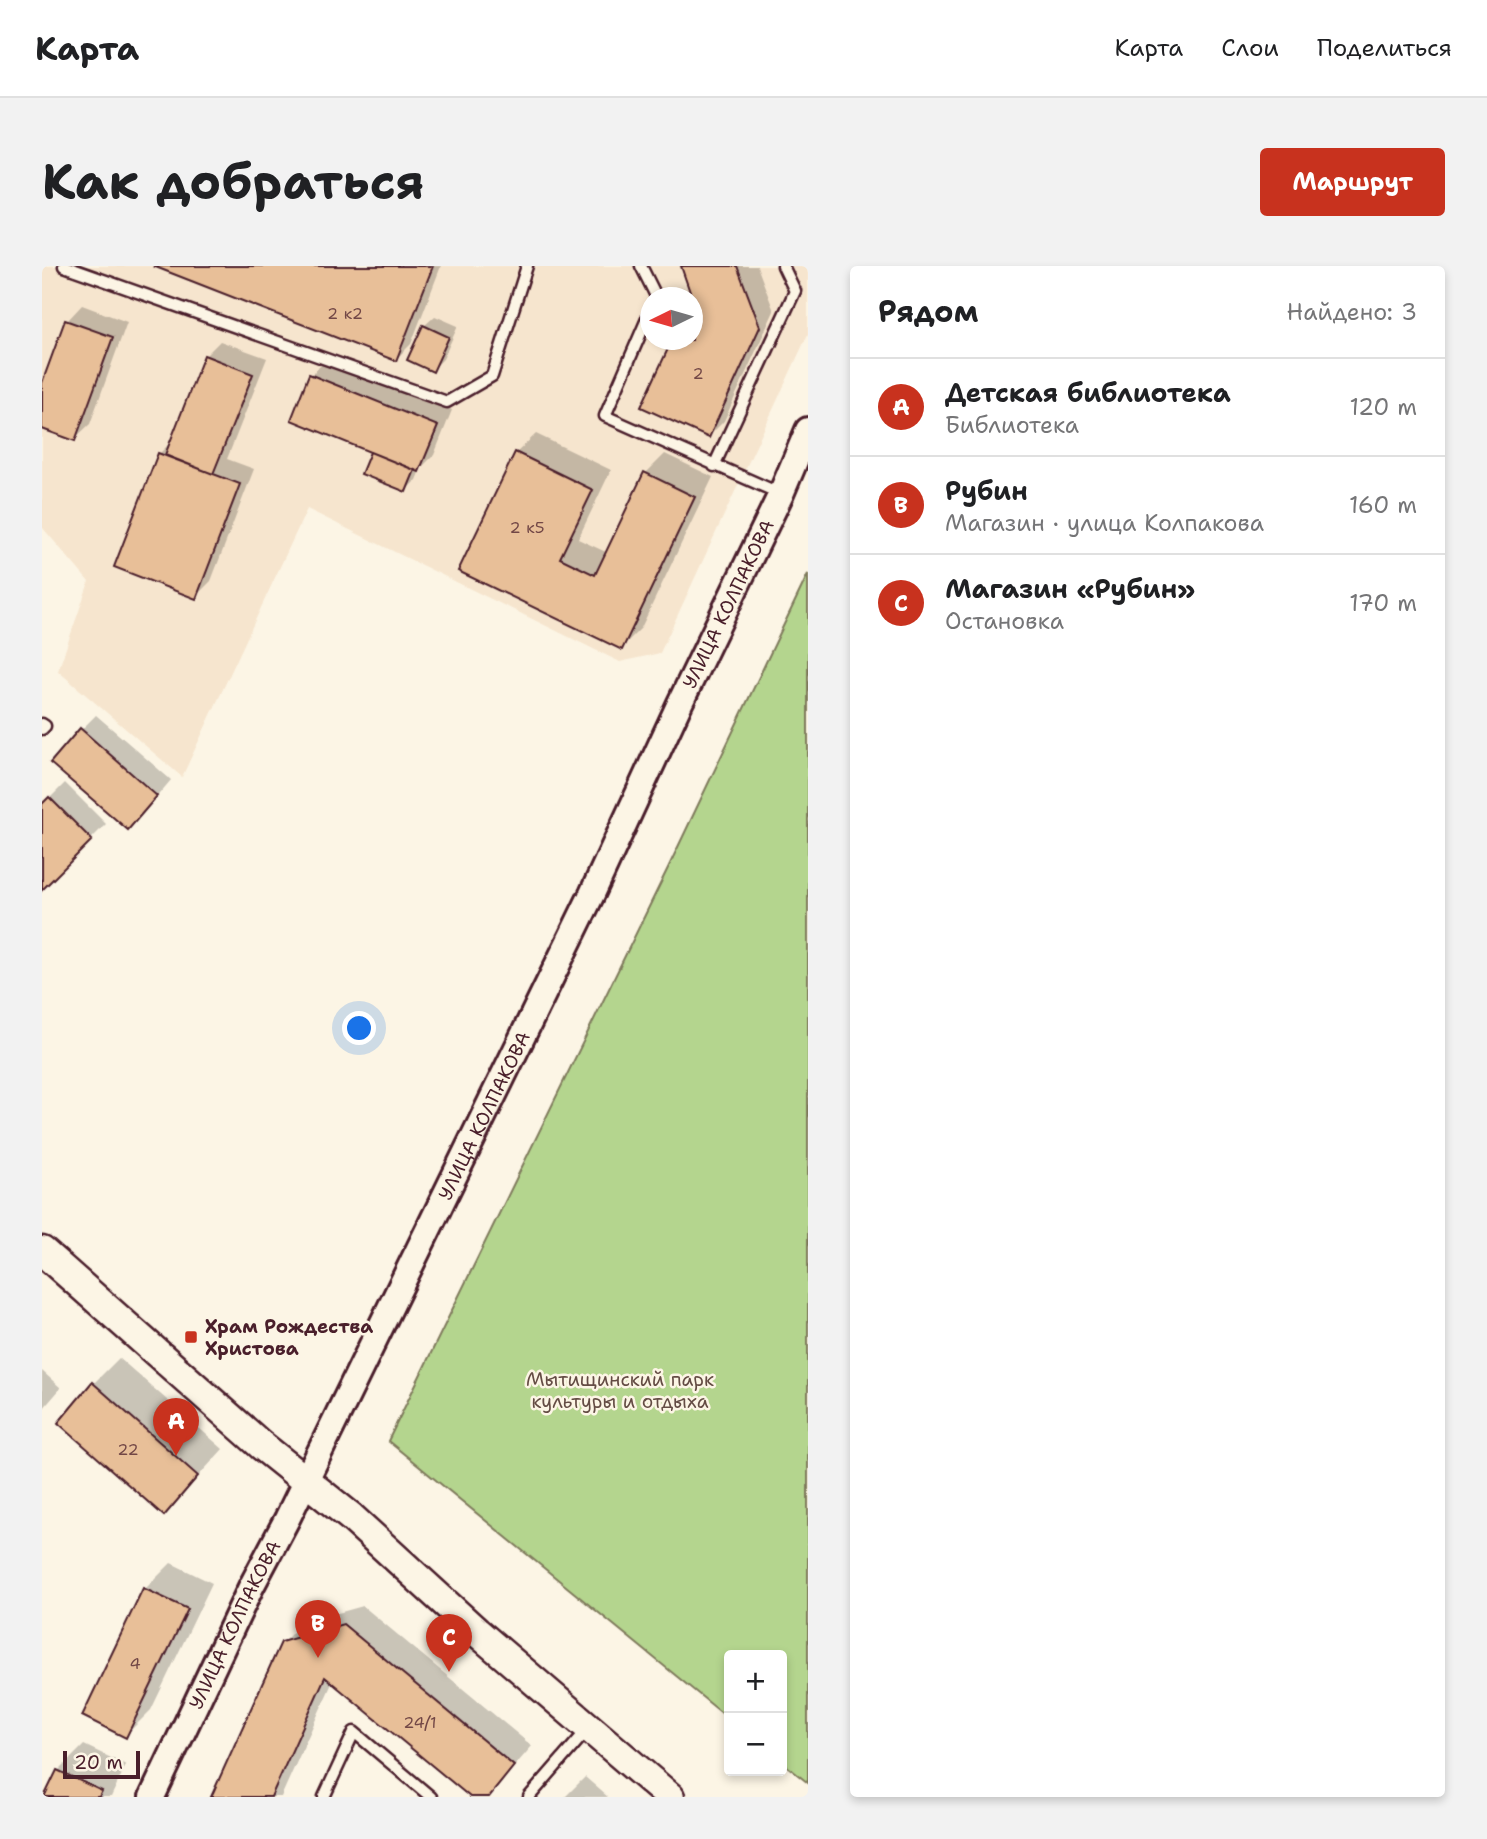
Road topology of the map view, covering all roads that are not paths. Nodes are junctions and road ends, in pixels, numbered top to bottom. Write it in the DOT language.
graph roads {
  1 [pos="64,266"];
  2 [pos="527,266"];
  3 [pos="641,266"];
  4 [pos="783,266"];
  5 [pos="652,287"];
  6 [pos="640,335"];
  7 [pos="808,430"];
  8 [pos="714,466"];
  9 [pos="781,494"];
  10 [pos="42,724"];
  11 [pos="42,729"];
  12 [pos="42,1251"];
  13 [pos="305,1481"];
  14 [pos="589,1728"];
  15 [pos="152,1797"];
  16 [pos="324,1797"];
  17 [pos="431,1797"];
  18 [pos="529,1797"];
  19 [pos="670,1797"];
  1 -- 2 [label="lane"];
  3 -- 5 [label="lane"];
  4 -- 8 [label="lane"];
  6 -- 8 [label="lane"];
  7 -- 9 [label="street, УЛИЦА КОЛПАКОВА"];
  8 -- 9 [label="lane"];
  9 -- 13 [label="street, УЛИЦА КОЛПАКОВА"];
  10 -- 11 [label="lane"];
  12 -- 13 [label="main road"];
  13 -- 14 [label="main road"];
  13 -- 15 [label="street, УЛИЦА КОЛПАКОВА"];
  14 -- 18 [label="lane"];
  14 -- 19 [label="main road"];
  16 -- 17 [label="lane"];
}
